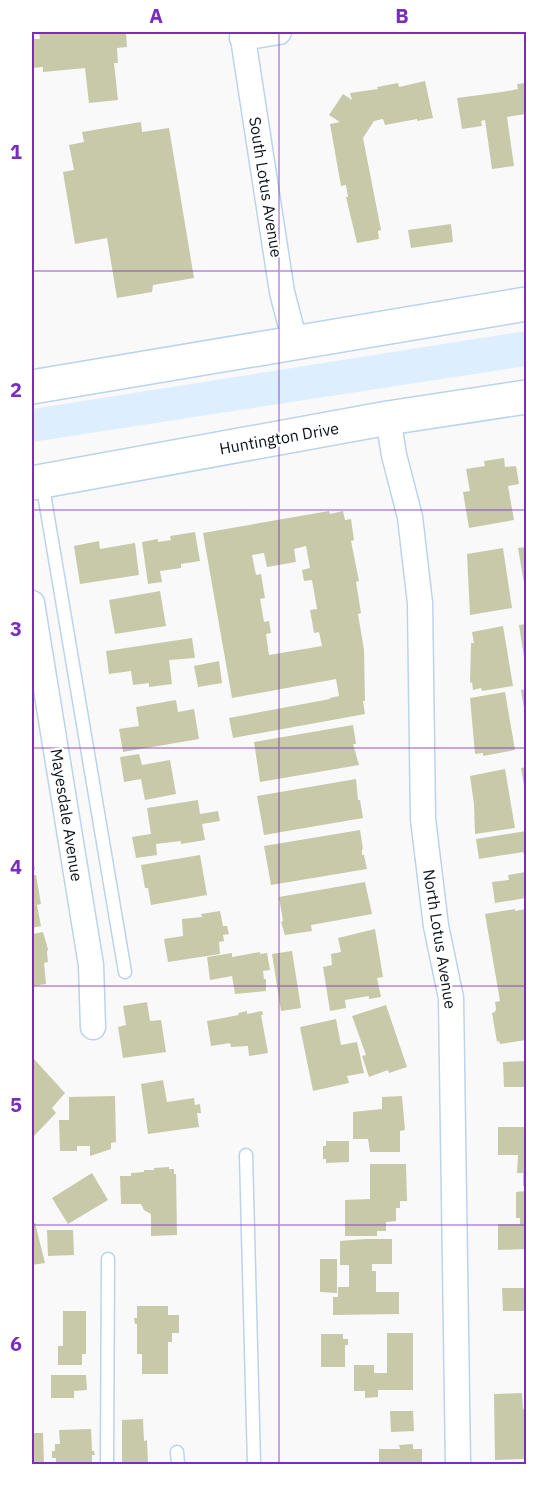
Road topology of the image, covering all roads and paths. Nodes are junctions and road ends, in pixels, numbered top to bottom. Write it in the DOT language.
graph roads {
  1 [pos="279,32"];
  2 [pos="242,35"];
  3 [pos="526,304"];
  4 [pos="295,342"];
  5 [pos="32,387"];
  6 [pos="526,397"];
  7 [pos="388,418"];
  8 [pos="37,482"];
  9 [pos="32,603"];
  10 [pos="125,972"];
  11 [pos="93,1027"];
  12 [pos="246,1155"];
  13 [pos="108,1259"];
  14 [pos="107,1464"];
  15 [pos="254,1464"];
  16 [pos="458,1464"];
  1 -- 2 [label="street"];
  2 -- 4 [label="street, South Lotus Avenue"];
  3 -- 4 [label="main road"];
  4 -- 5 [label="main road"];
  6 -- 7 [label="main road, Huntington Drive"];
  7 -- 8 [label="main road, Huntington Drive"];
  7 -- 16 [label="street, North Lotus Avenue"];
  8 -- 10 [label="lane"];
  9 -- 11 [label="street, Mayesdale Avenue"];
  12 -- 15 [label="lane"];
  13 -- 14 [label="lane"];
}
